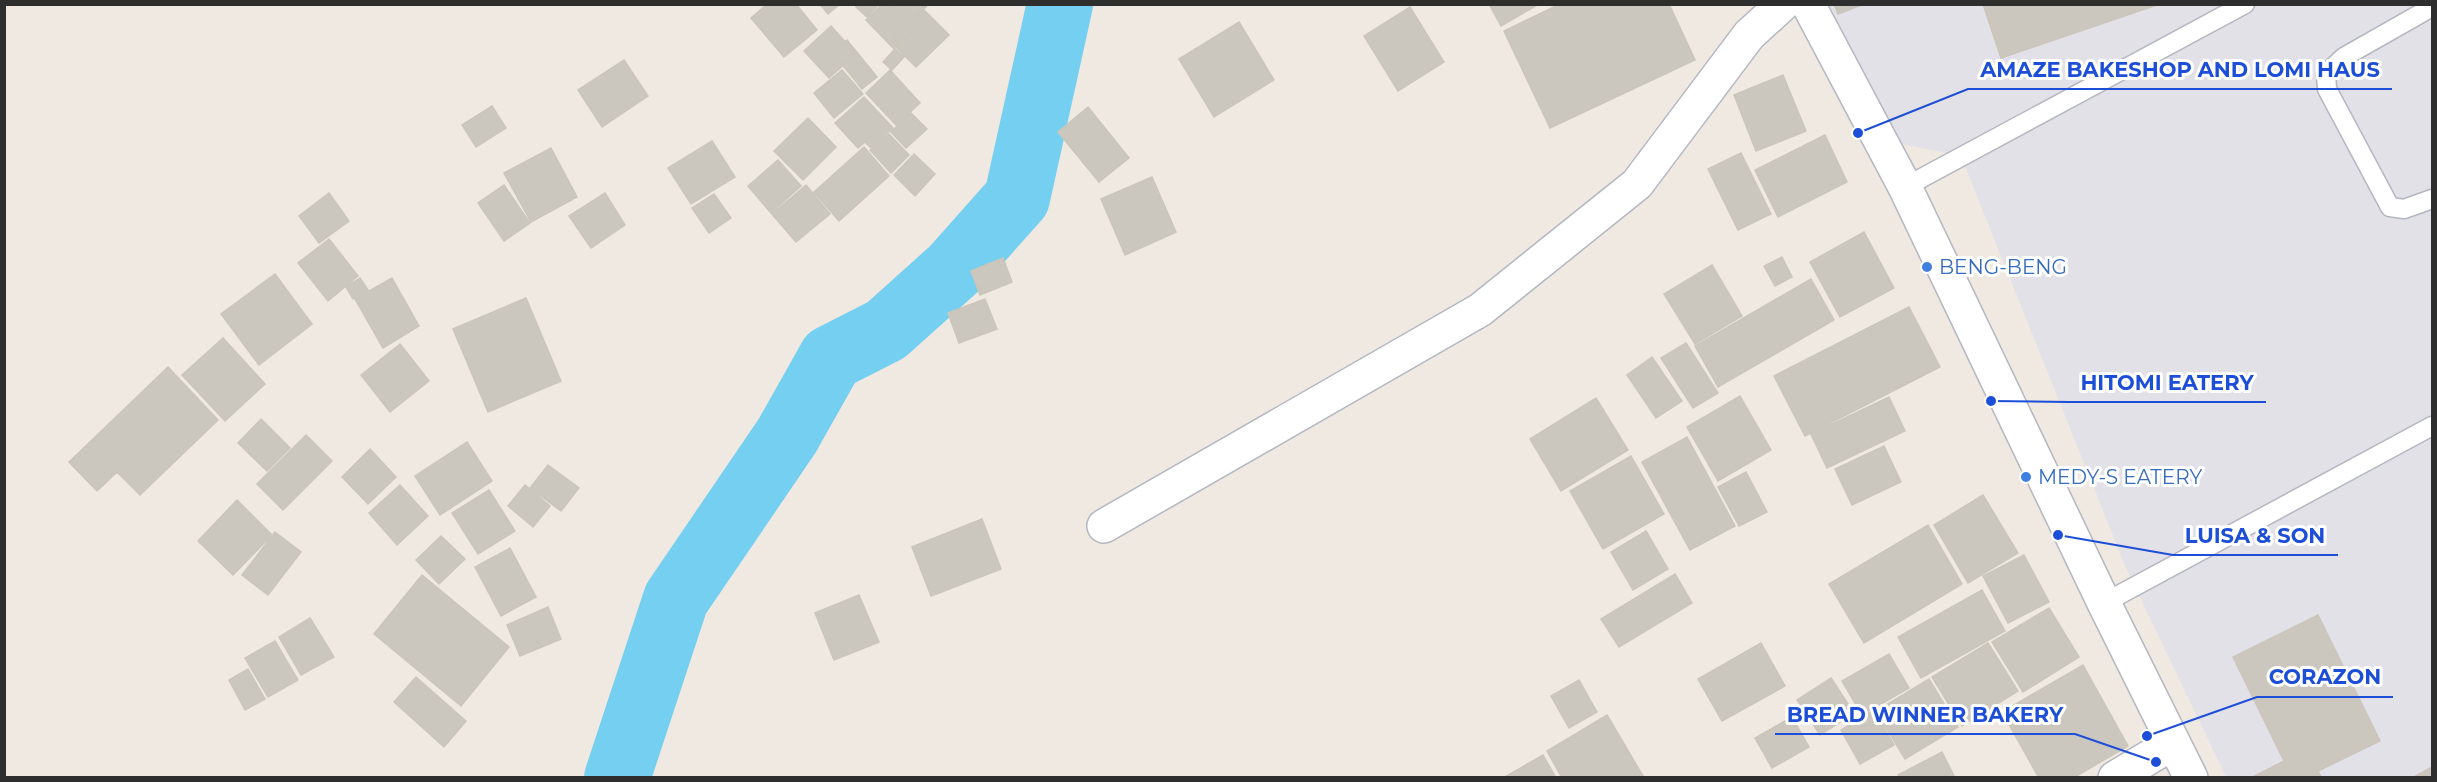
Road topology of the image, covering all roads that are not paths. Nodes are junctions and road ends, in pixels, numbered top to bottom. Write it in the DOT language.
graph roads {
  1 [pos="1783,4"];
  2 [pos="1808,4"];
  3 [pos="2245,4"];
  4 [pos="2433,7"];
  5 [pos="1905,187"];
  6 [pos="2433,199"];
  7 [pos="2433,426"];
  8 [pos="1104,526"];
  9 [pos="2104,603"];
  10 [pos="2173,743"];
  11 [pos="2115,777"];
  12 [pos="2191,777"];
  1 -- 8 [label="street"];
  2 -- 5 [label="street"];
  3 -- 5 [label="lane"];
  4 -- 6 [label="lane"];
  5 -- 9 [label="street"];
  7 -- 9 [label="lane"];
  9 -- 10 [label="street"];
  10 -- 11 [label="street"];
  10 -- 12 [label="street"];
}
